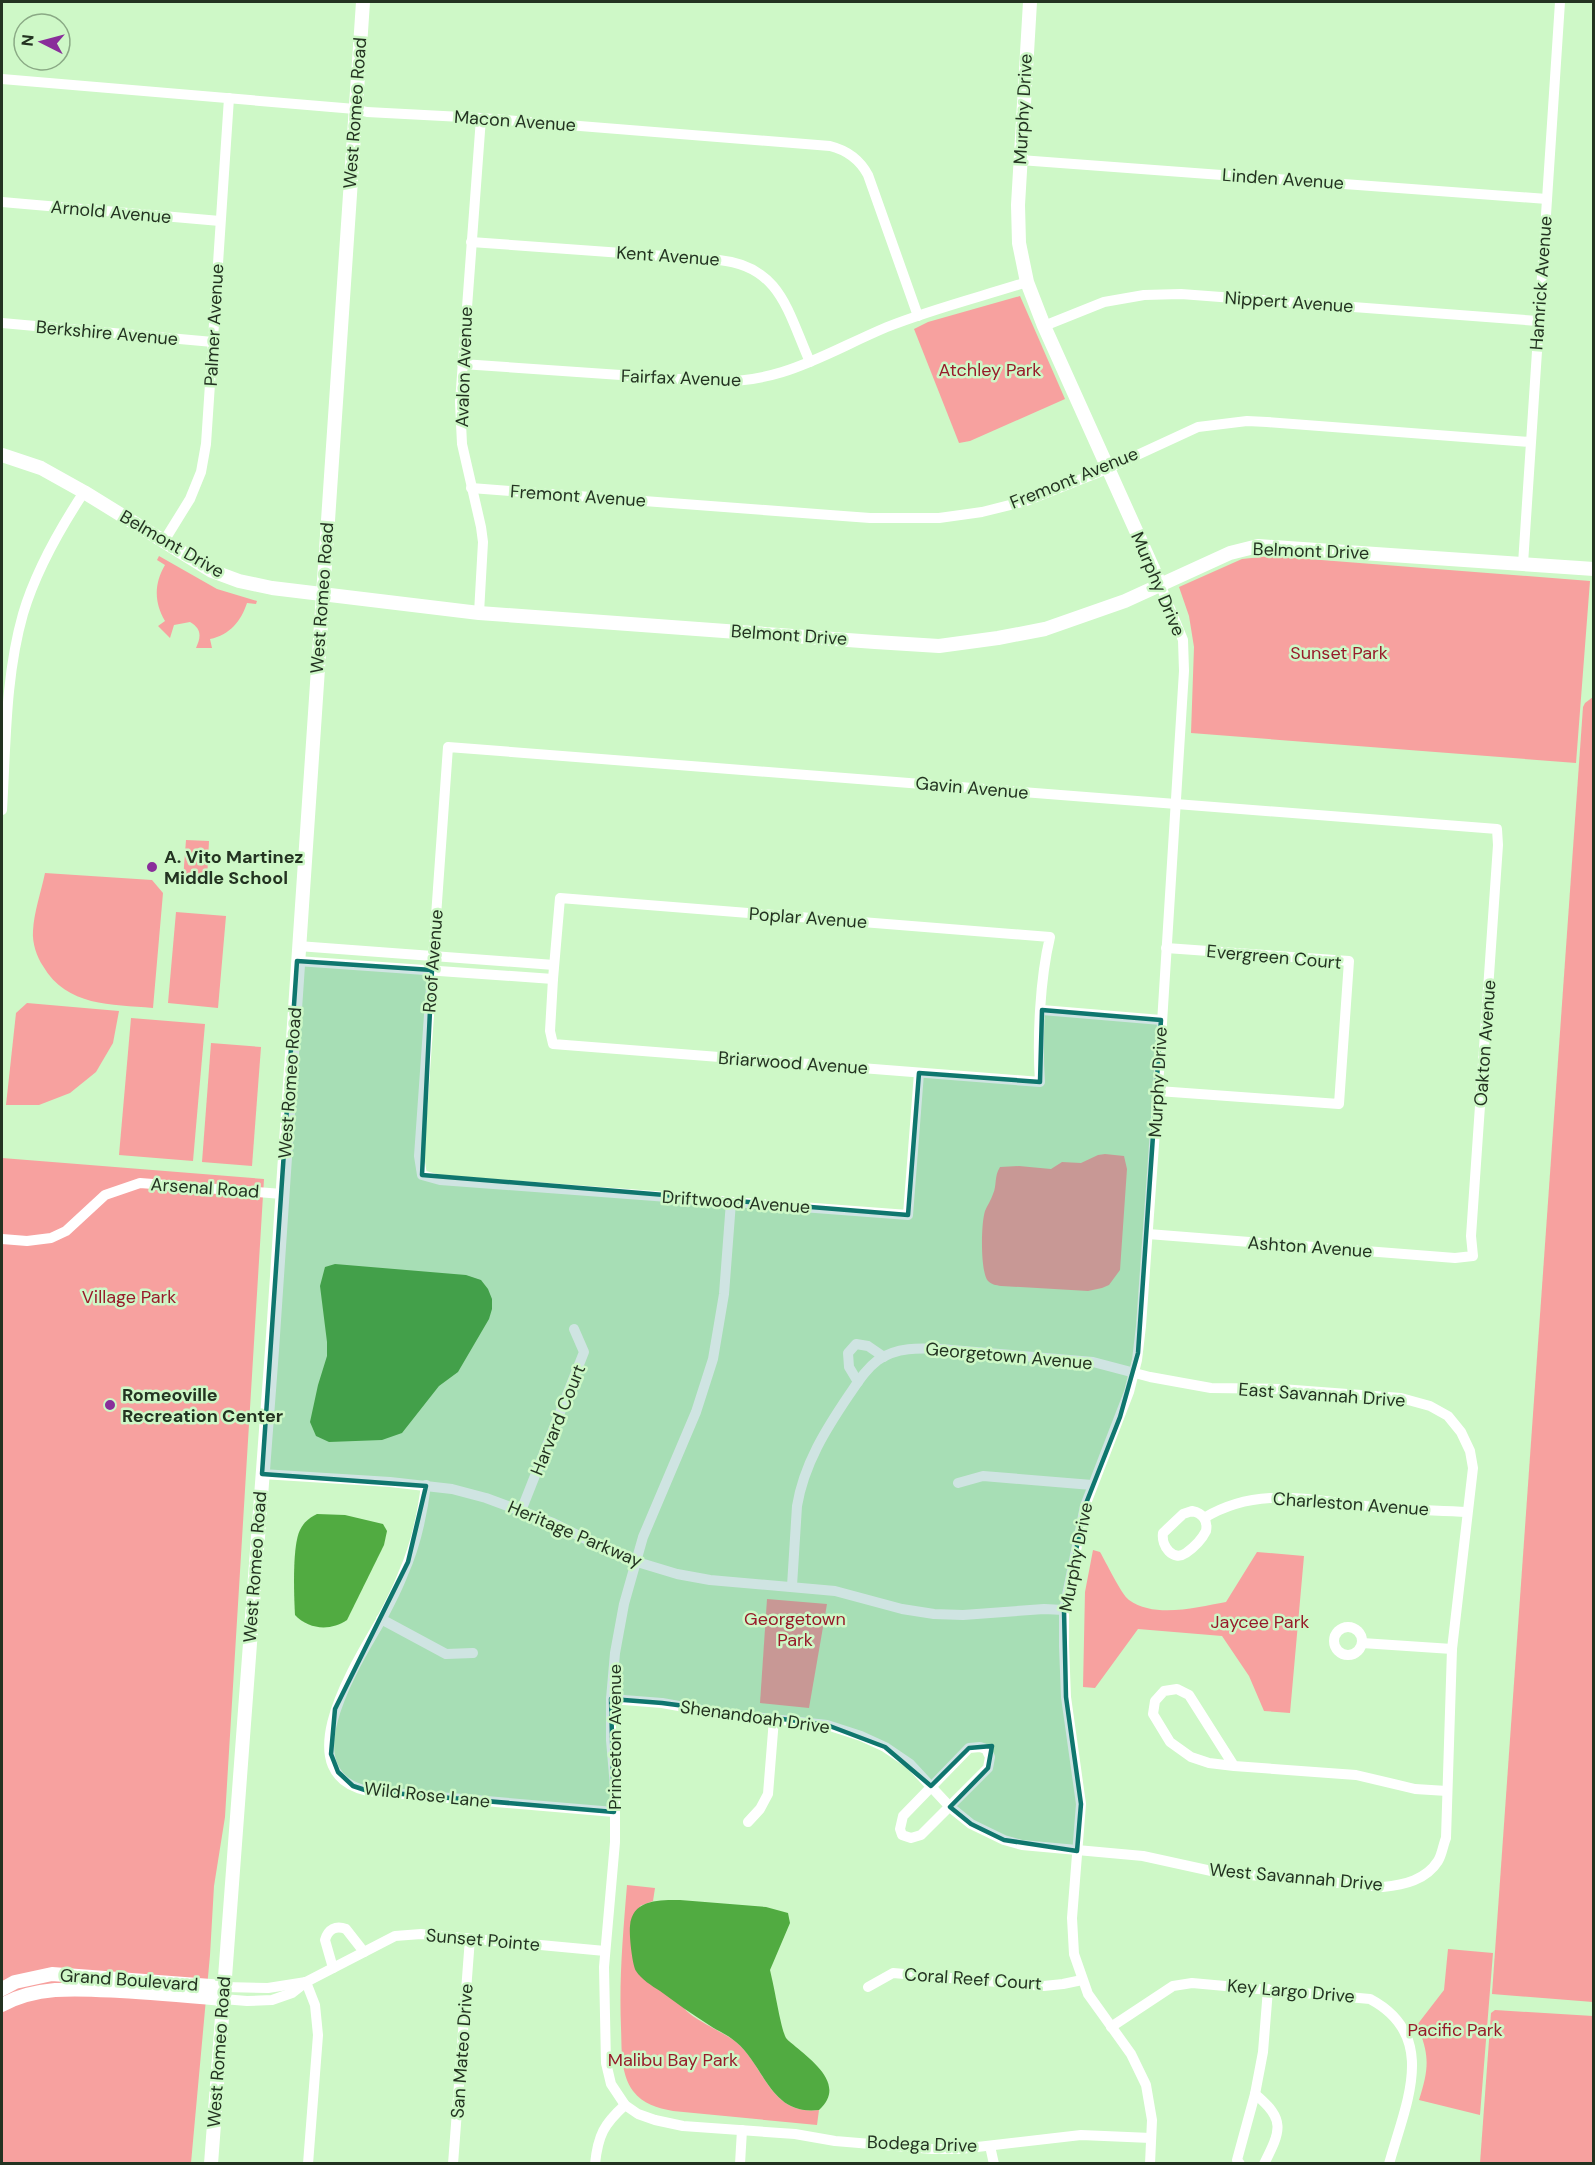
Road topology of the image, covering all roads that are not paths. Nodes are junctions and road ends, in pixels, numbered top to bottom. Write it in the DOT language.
graph roads {
  1 [pos="363,2"];
  2 [pos="1029,2"];
  3 [pos="1560,2"];
  4 [pos="2,79"];
  5 [pos="229,98"];
  6 [pos="355,109"];
  7 [pos="481,118"];
  8 [pos="1020,160"];
  9 [pos="1547,199"];
  10 [pos="2,202"];
  11 [pos="220,221"];
  12 [pos="471,242"];
  13 [pos="1027,282"];
  14 [pos="918,316"];
  15 [pos="1538,321"];
  16 [pos="2,323"];
  17 [pos="1044,326"];
  18 [pos="213,342"];
  19 [pos="810,362"];
  20 [pos="462,364"];
  21 [pos="1530,442"];
  22 [pos="2,455"];
  23 [pos="1107,469"];
  24 [pos="471,488"];
  25 [pos="84,492"];
  26 [pos="164,541"];
  27 [pos="1523,564"];
  28 [pos="1593,569"];
  29 [pos="1160,584"];
  30 [pos="322,594"];
  31 [pos="479,613"];
  32 [pos="448,747"];
  33 [pos="1175,804"];
  34 [pos="2,810"];
  35 [pos="1497,829"];
  36 [pos="298,946"];
  37 [pos="1166,948"];
  38 [pos="433,957"];
  39 [pos="297,961"];
  40 [pos="554,965"];
  41 [pos="432,970"];
  42 [pos="553,979"];
  43 [pos="1042,1010"];
  44 [pos="1161,1020"];
  45 [pos="919,1072"];
  46 [pos="1158,1091"];
  47 [pos="422,1175"];
  48 [pos="282,1194"];
  49 [pos="731,1202"];
  50 [pos="1148,1234"];
  51 [pos="2,1239"];
  52 [pos="1473,1256"];
  53 [pos="574,1329"];
  54 [pos="884,1357"];
  55 [pos="1134,1372"];
  56 [pos="858,1382"];
  57 [pos="262,1474"];
  58 [pos="958,1483"];
  59 [pos="426,1485"];
  60 [pos="1092,1485"];
  61 [pos="521,1511"];
  62 [pos="1467,1512"];
  63 [pos="1204,1518"];
  64 [pos="636,1561"];
  65 [pos="792,1586"];
  66 [pos="1064,1610"];
  67 [pos="381,1619"];
  68 [pos="1362,1643"];
  69 [pos="1452,1649"];
  70 [pos="473,1653"];
  71 [pos="611,1699"];
  72 [pos="774,1719"];
  73 [pos="1234,1766"];
  74 [pos="931,1786"];
  75 [pos="1447,1791"];
  76 [pos="950,1807"];
  77 [pos="615,1812"];
  78 [pos="748,1821"];
  79 [pos="1077,1851"];
  80 [pos="470,1938"];
  81 [pos="605,1951"];
  82 [pos="363,1952"];
  83 [pos="333,1968"];
  84 [pos="1082,1980"];
  85 [pos="306,1982"];
  86 [pos="868,1987"];
  87 [pos="2,1989"];
  88 [pos="1268,1989"];
  89 [pos="223,1993"];
  90 [pos="2,2005"];
  91 [pos="1111,2027"];
  92 [pos="1255,2094"];
  93 [pos="625,2105"];
  94 [pos="742,2130"];
  95 [pos="1151,2138"];
  96 [pos="990,2146"];
  97 [pos="210,2163"];
  98 [pos="308,2163"];
  99 [pos="453,2163"];
  100 [pos="595,2163"];
  101 [pos="740,2163"];
  102 [pos="994,2163"];
  103 [pos="1150,2163"];
  104 [pos="1240,2163"];
  105 [pos="1264,2163"];
  106 [pos="1389,2163"];
  1 -- 6 [label="street, West Romeo Road"];
  2 -- 8 [label="street, Murphy Drive"];
  3 -- 9 [label="street, Hamrick Avenue"];
  4 -- 5 [label="street, Macon Avenue"];
  5 -- 6 [label="street, Macon Avenue"];
  5 -- 11 [label="street, Palmer Avenue"];
  6 -- 7 [label="street, Macon Avenue"];
  6 -- 30 [label="street, West Romeo Road"];
  7 -- 12 [label="street, Avalon Avenue"];
  7 -- 14 [label="street, Macon Avenue"];
  8 -- 9 [label="street, Linden Avenue"];
  8 -- 13 [label="street, Murphy Drive"];
  9 -- 15 [label="street, Hamrick Avenue"];
  10 -- 11 [label="street, Arnold Avenue"];
  11 -- 18 [label="street, Palmer Avenue"];
  12 -- 19 [label="street, Kent Avenue"];
  12 -- 20 [label="street, Avalon Avenue"];
  13 -- 14 [label="street, Fairfax Avenue"];
  13 -- 17 [label="street, Murphy Drive"];
  14 -- 19 [label="street, Fairfax Avenue"];
  15 -- 17 [label="street, Nippert Avenue"];
  15 -- 21 [label="street, Hamrick Avenue"];
  16 -- 18 [label="street, Berkshire Avenue"];
  17 -- 23 [label="street, Murphy Drive"];
  18 -- 26 [label="street, Palmer Avenue"];
  19 -- 20 [label="street, Fairfax Avenue"];
  20 -- 24 [label="street, Avalon Avenue"];
  21 -- 23 [label="street, Fremont Avenue"];
  21 -- 27 [label="street, Hamrick Avenue"];
  22 -- 25 [label="street, Belmont Drive"];
  23 -- 24 [label="street, Fremont Avenue"];
  23 -- 29 [label="street, Murphy Drive"];
  24 -- 31 [label="street, Avalon Avenue"];
  25 -- 26 [label="street, Belmont Drive"];
  25 -- 34 [label="street"];
  26 -- 30 [label="street, Belmont Drive"];
  27 -- 28 [label="street, Belmont Drive"];
  27 -- 29 [label="street, Belmont Drive"];
  29 -- 31 [label="street, Belmont Drive"];
  29 -- 33 [label="street, Murphy Drive"];
  30 -- 31 [label="street, Belmont Drive"];
  30 -- 36 [label="street, West Romeo Road"];
  32 -- 33 [label="street, Gavin Avenue"];
  32 -- 38 [label="street, Roof Avenue"];
  33 -- 35 [label="street, Gavin Avenue"];
  33 -- 37 [label="street, Murphy Drive"];
  35 -- 52 [label="street, Oakton Avenue"];
  36 -- 38 [label="street"];
  36 -- 39 [label="street, West Romeo Road"];
  37 -- 44 [label="street, Murphy Drive"];
  37 -- 46 [label="street, Evergreen Court"];
  38 -- 40 [label="street"];
  38 -- 41 [label="street, Roof Avenue"];
  39 -- 41 [label="street"];
  39 -- 48 [label="street, West Romeo Road"];
  40 -- 42 [label="street, Briarwood Avenue"];
  40 -- 43 [label="street, Poplar Avenue"];
  41 -- 42 [label="street"];
  41 -- 47 [label="street, Roof Avenue"];
  42 -- 45 [label="street, Briarwood Avenue"];
  43 -- 44 [label="street"];
  43 -- 45 [label="street, Briarwood Avenue"];
  44 -- 46 [label="street, Murphy Drive"];
  45 -- 49 [label="street, Driftwood Avenue"];
  46 -- 50 [label="street, Murphy Drive"];
  47 -- 49 [label="street, Driftwood Avenue"];
  48 -- 51 [label="street, Arsenal Road"];
  48 -- 57 [label="street, West Romeo Road"];
  49 -- 64 [label="street, Princeton Avenue"];
  50 -- 52 [label="street, Ashton Avenue"];
  50 -- 55 [label="street, Murphy Drive"];
  53 -- 61 [label="street, Harvard Court"];
  54 -- 55 [label="street, Georgetown Avenue"];
  54 -- 56 [label="street, Georgetown Avenue"];
  54 -- 56 [label="street"];
  55 -- 60 [label="street, Murphy Drive"];
  55 -- 62 [label="street, East Savannah Drive"];
  56 -- 65 [label="street, Georgetown Avenue"];
  57 -- 59 [label="street, Heritage Parkway"];
  57 -- 89 [label="street, West Romeo Road"];
  58 -- 60 [label="street"];
  59 -- 61 [label="street, Heritage Parkway"];
  59 -- 67 [label="street, Wild Rose Lane"];
  60 -- 66 [label="street, Murphy Drive"];
  61 -- 64 [label="street, Heritage Parkway"];
  62 -- 63 [label="street, Charleston Avenue"];
  62 -- 69 [label="street, East Savannah Drive"];
  63 -- 63 [label="street, Charleston Avenue"];
  64 -- 65 [label="street, Heritage Parkway"];
  64 -- 71 [label="street, Princeton Avenue"];
  65 -- 66 [label="street, Heritage Parkway"];
  66 -- 79 [label="street, Murphy Drive"];
  67 -- 70 [label="street"];
  67 -- 77 [label="street, Wild Rose Lane"];
  68 -- 69 [label="street"];
  69 -- 75 [label="street, West Savannah Drive"];
  71 -- 72 [label="street, Shenandoah Drive"];
  71 -- 77 [label="street, Princeton Avenue"];
  72 -- 74 [label="street, Shenandoah Drive"];
  72 -- 78 [label="street"];
  73 -- 73 [label="street"];
  73 -- 75 [label="street"];
  74 -- 76 [label="street, Shenandoah Drive"];
  74 -- 76 [label="street"];
  74 -- 76 [label="street"];
  75 -- 79 [label="street, West Savannah Drive"];
  76 -- 79 [label="street, Shenandoah Drive"];
  77 -- 81 [label="street, Princeton Avenue"];
  79 -- 84 [label="street, Murphy Drive"];
  80 -- 81 [label="street, Sunset Pointe"];
  80 -- 82 [label="street, Sunset Pointe"];
  80 -- 99 [label="street, San Mateo Drive"];
  81 -- 93 [label="street, Princeton Avenue"];
  82 -- 83 [label="street, Sunset Pointe"];
  82 -- 83 [label="street"];
  83 -- 85 [label="street, Sunset Pointe"];
  84 -- 86 [label="street, Coral Reef Court"];
  84 -- 91 [label="street, Murphy Drive"];
  85 -- 89 [label="street, Sunset Pointe"];
  85 -- 98 [label="street"];
  87 -- 89 [label="street, Grand Boulevard"];
  88 -- 91 [label="street, Key Largo Drive"];
  88 -- 92 [label="street"];
  88 -- 106 [label="street, Key Largo Drive"];
  89 -- 90 [label="street, Grand Boulevard"];
  89 -- 97 [label="street, West Romeo Road"];
  91 -- 95 [label="street, Murphy Drive"];
  92 -- 104 [label="street"];
  92 -- 105 [label="street"];
  93 -- 94 [label="street, Bodega Drive"];
  93 -- 100 [label="street"];
  94 -- 96 [label="street, Bodega Drive"];
  94 -- 101 [label="street"];
  95 -- 96 [label="street, Bodega Drive"];
  95 -- 103 [label="street, Murphy Drive"];
  96 -- 102 [label="street"];
}
